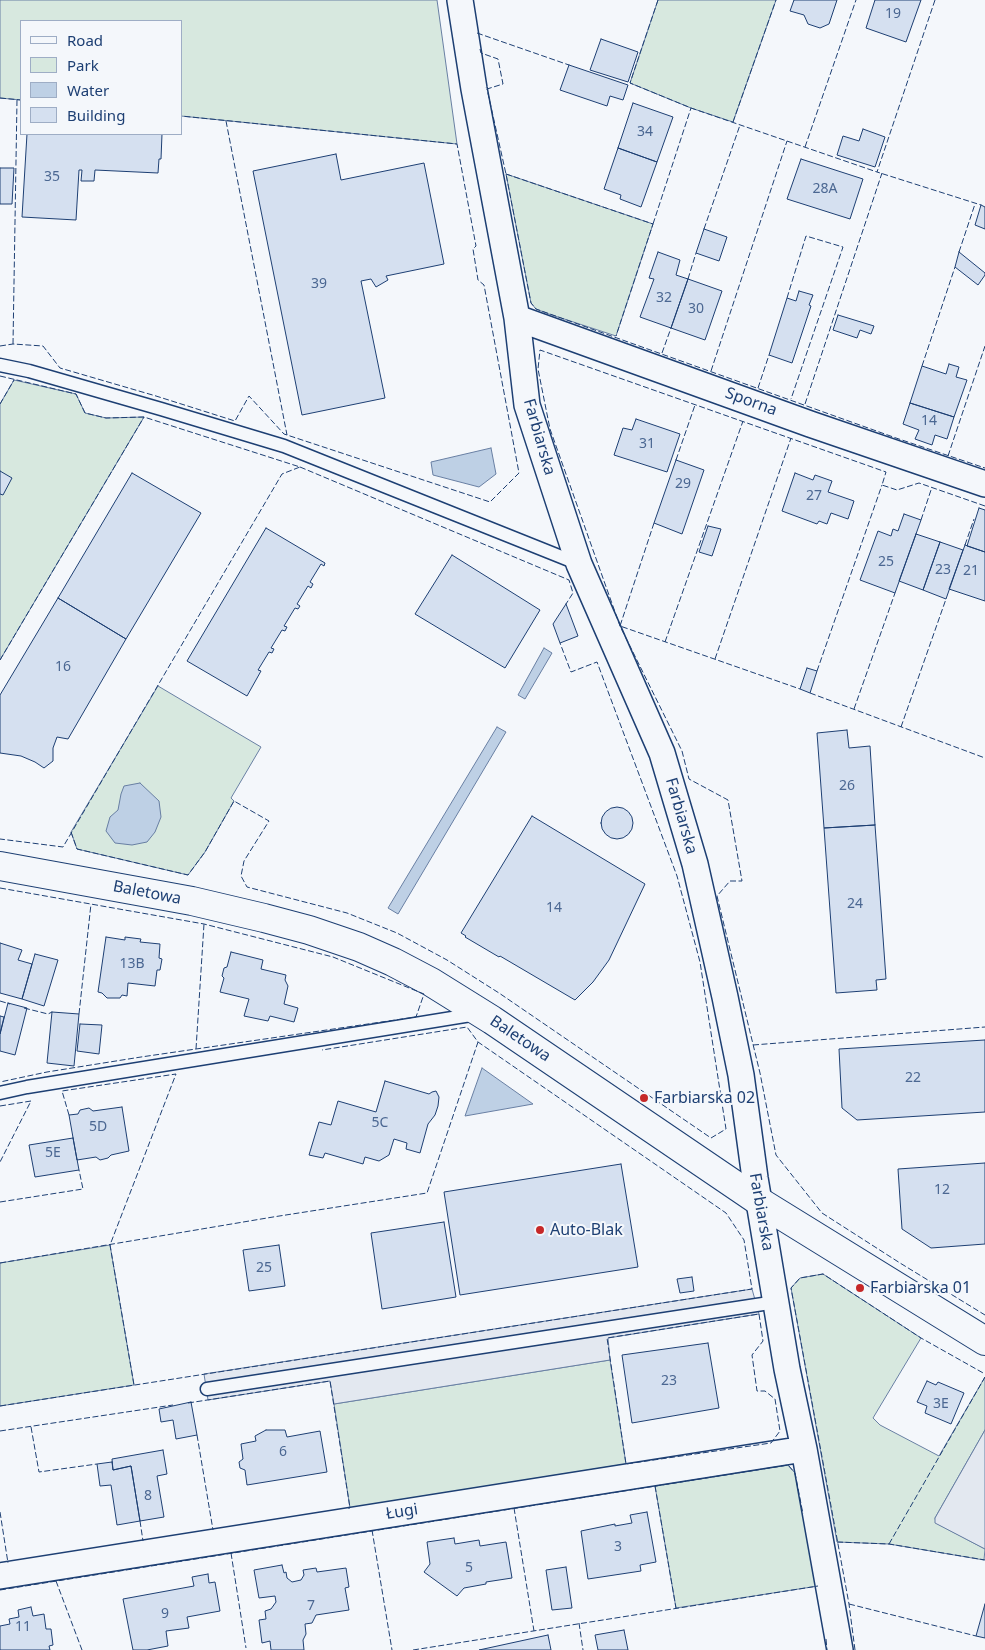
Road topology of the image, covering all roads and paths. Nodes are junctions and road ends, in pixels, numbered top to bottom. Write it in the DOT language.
graph roads {
  1 [pos="460,0"];
  2 [pos="517,318"];
  3 [pos="0,365"];
  4 [pos="985,484"];
  5 [pos="579,564"];
  6 [pos="0,866"];
  7 [pos="482,1013"];
  8 [pos="0,1093"];
  9 [pos="760,1202"];
  10 [pos="776,1302"];
  11 [pos="985,1341"];
  12 [pos="207,1389"];
  13 [pos="804,1448"];
  14 [pos="0,1576"];
  15 [pos="840,1650"];
  1 -- 2 [label="street, Farbiarska"];
  2 -- 4 [label="street, Sporna"];
  2 -- 5 [label="street, Farbiarska"];
  3 -- 5 [label="lane"];
  5 -- 9 [label="street, Farbiarska"];
  6 -- 7 [label="street, Baletowa"];
  7 -- 8 [label="lane"];
  7 -- 9 [label="street, Baletowa"];
  9 -- 10 [label="street, Farbiarska"];
  9 -- 11 [label="street, Baletowa"];
  10 -- 12 [label="lane"];
  10 -- 13 [label="street, Farbiarska"];
  13 -- 14 [label="street, Ługi"];
  13 -- 15 [label="street, Farbiarska"];
}
